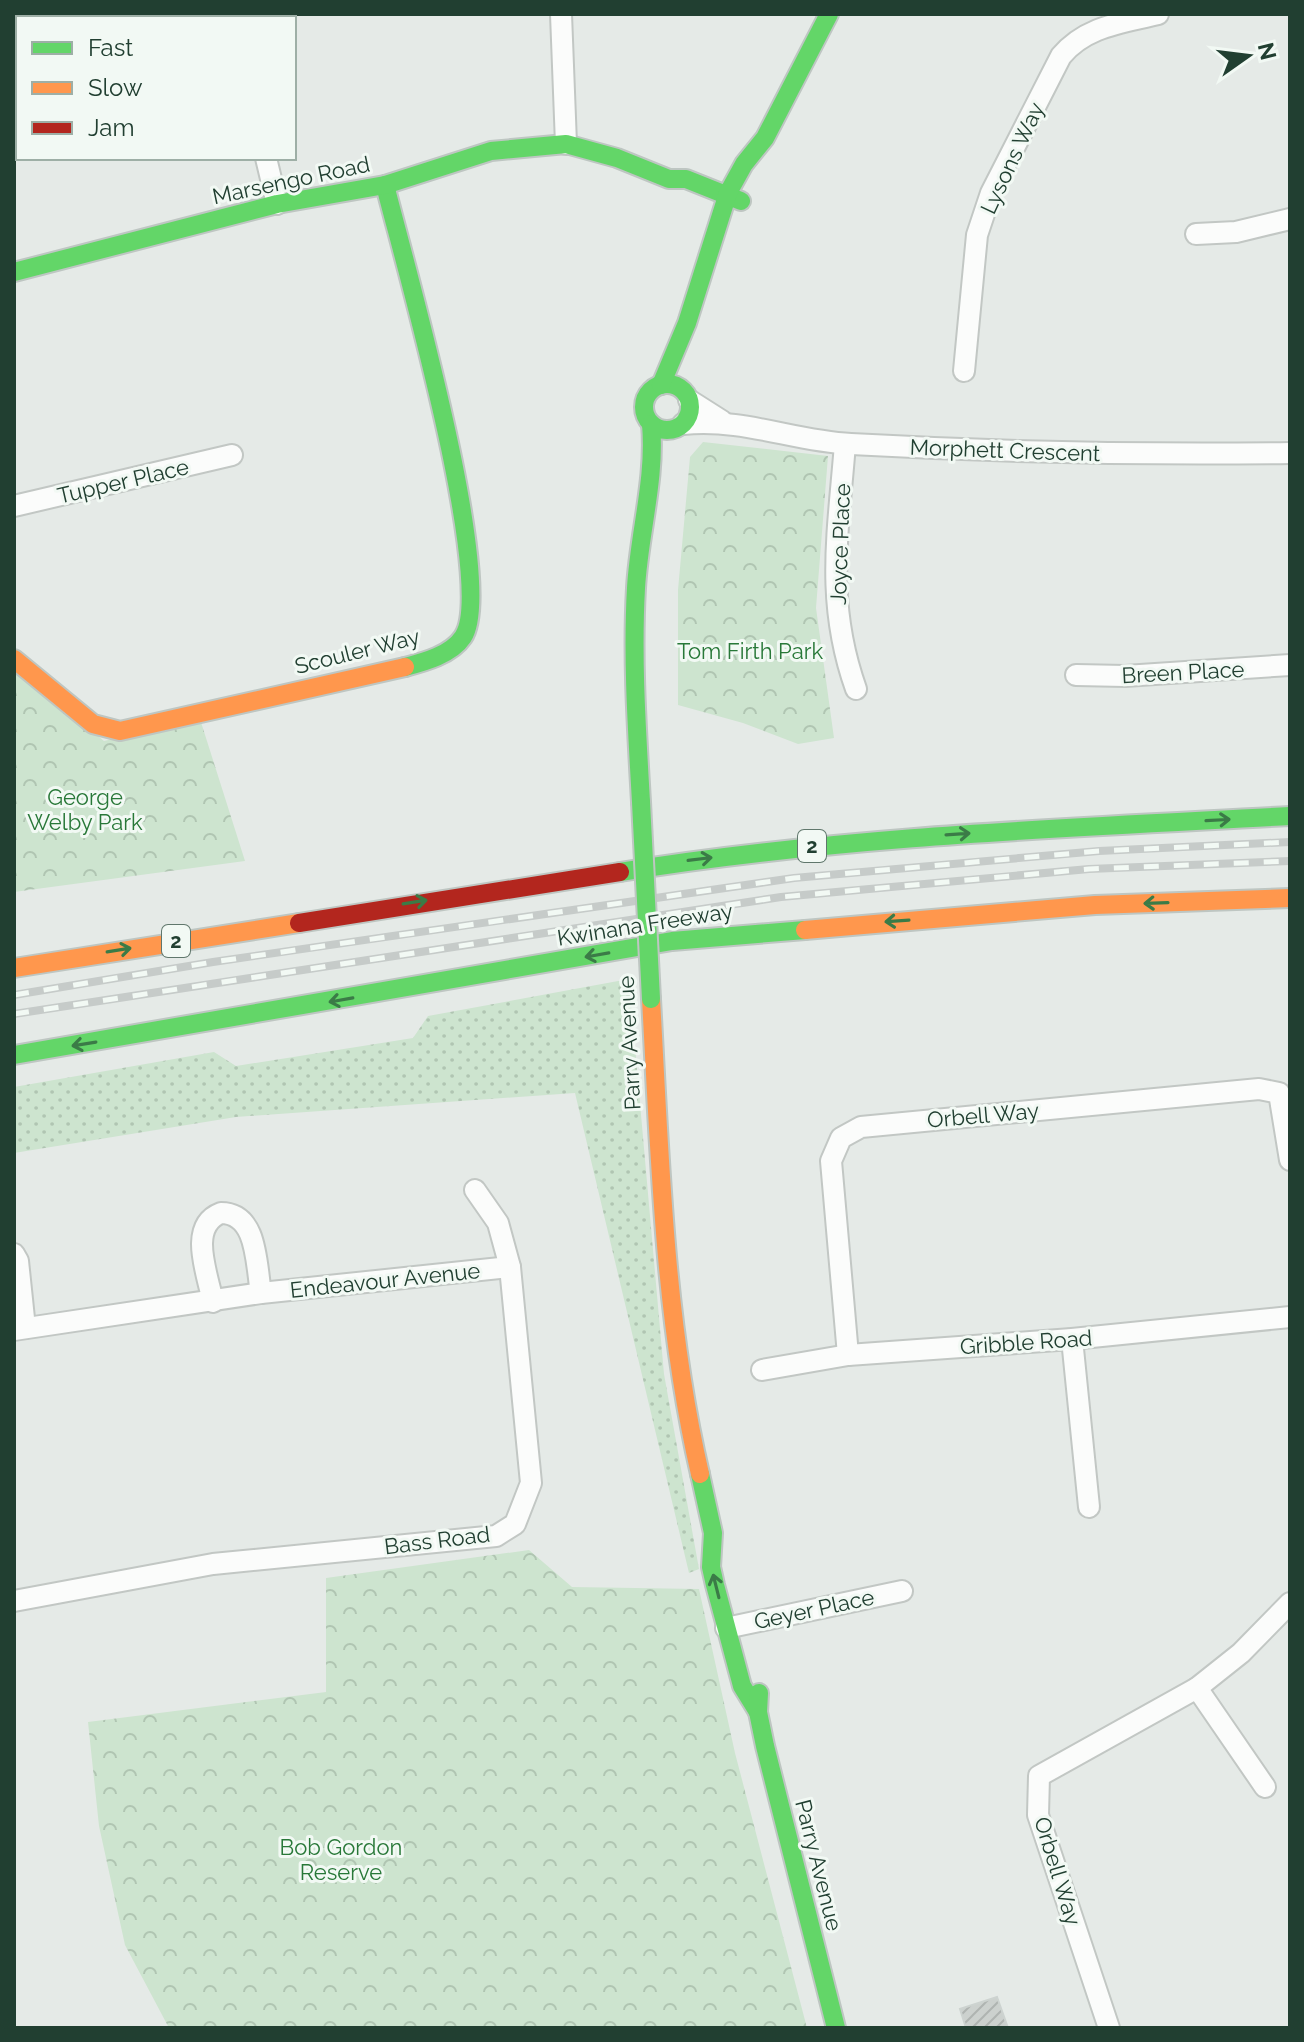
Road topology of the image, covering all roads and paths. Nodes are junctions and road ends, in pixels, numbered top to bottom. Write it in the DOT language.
graph roads {
  1 [pos="561,14"];
  2 [pos="829,14"];
  3 [pos="1158,14"];
  4 [pos="566,144"];
  5 [pos="266,160"];
  6 [pos="385,185"];
  7 [pos="277,204"];
  8 [pos="731,206"];
  9 [pos="1290,219"];
  10 [pos="1196,234"];
  11 [pos="14,272"];
  12 [pos="677,358"];
  13 [pos="964,371"];
  14 [pos="661,385"];
  15 [pos="686,395"];
  16 [pos="722,421"];
  17 [pos="651,424"];
  18 [pos="679,427"];
  19 [pos="845,444"];
  20 [pos="655,452"];
  21 [pos="1290,453"];
  22 [pos="232,455"];
  23 [pos="14,506"];
  24 [pos="14,659"];
  25 [pos="1290,665"];
  26 [pos="1076,675"];
  27 [pos="856,689"];
  28 [pos="1290,816"];
  29 [pos="1290,898"];
  30 [pos="14,968"];
  31 [pos="14,1055"];
  32 [pos="1290,1160"];
  33 [pos="475,1190"];
  34 [pos="14,1254"];
  35 [pos="510,1267"];
  36 [pos="261,1293"];
  37 [pos="213,1302"];
  38 [pos="1290,1317"];
  39 [pos="20,1329"];
  40 [pos="1072,1339"];
  41 [pos="848,1355"];
  42 [pos="762,1370"];
  43 [pos="1089,1507"];
  44 [pos="713,1533"];
  45 [pos="730,1562"];
  46 [pos="902,1591"];
  47 [pos="14,1601"];
  48 [pos="1290,1603"];
  49 [pos="738,1621"];
  50 [pos="1197,1688"];
  51 [pos="1265,1787"];
  52 [pos="836,2028"];
  53 [pos="1109,2028"];
  1 -- 4 [label="street"];
  2 -- 8 [label="main road, Parry Avenue"];
  3 -- 13 [label="street, Lysons Way"];
  4 -- 6 [label="main road, Marsengo Road"];
  4 -- 8 [label="main road, Marsengo Road"];
  5 -- 7 [label="street"];
  6 -- 7 [label="main road, Marsengo Road"];
  6 -- 24 [label="main road, Scouler Way"];
  7 -- 11 [label="main road, Marsengo Road"];
  8 -- 12 [label="main road, Parry Avenue"];
  9 -- 10 [label="street"];
  12 -- 14 [label="main road, Parry Avenue"];
  12 -- 15 [label="main road, Parry Avenue"];
  14 -- 15 [label="main road"];
  14 -- 17 [label="main road, Parry Avenue"];
  15 -- 16 [label="street, Morphett Crescent"];
  15 -- 18 [label="main road, Parry Avenue"];
  16 -- 18 [label="street, Morphett Crescent"];
  16 -- 19 [label="street, Morphett Crescent"];
  17 -- 18 [label="main road"];
  17 -- 20 [label="main road, Parry Avenue"];
  18 -- 20 [label="main road, Parry Avenue"];
  19 -- 21 [label="street, Morphett Crescent"];
  19 -- 27 [label="street, Joyce Place"];
  20 -- 44 [label="main road, Parry Avenue, bridge"];
  22 -- 23 [label="street, Tupper Place"];
  25 -- 26 [label="street, Breen Place"];
  30 -- 28 [label="main road, 2, one-way"];
  29 -- 31 [label="main road, Kwinana Freeway, one-way"];
  32 -- 41 [label="street, Orbell Way"];
  33 -- 35 [label="street, Bass Road"];
  34 -- 39 [label="street, Endeavour Avenue"];
  35 -- 36 [label="street, Endeavour Avenue"];
  35 -- 47 [label="street, Bass Road"];
  36 -- 37 [label="street, Endeavour Avenue"];
  36 -- 37 [label="street, Endeavour Avenue"];
  37 -- 39 [label="street, Endeavour Avenue"];
  38 -- 40 [label="street, Gribble Road"];
  40 -- 41 [label="street, Gribble Road"];
  40 -- 43 [label="street"];
  41 -- 42 [label="street, Gribble Road"];
  44 -- 45 [label="main road, Parry Avenue"];
  49 -- 44 [label="main road, Parry Avenue, one-way"];
  46 -- 49 [label="street, Geyer Place"];
  48 -- 50 [label="street, Orbell Way"];
  49 -- 52 [label="main road, Parry Avenue"];
  50 -- 51 [label="street"];
  50 -- 53 [label="street, Orbell Way"];
}
